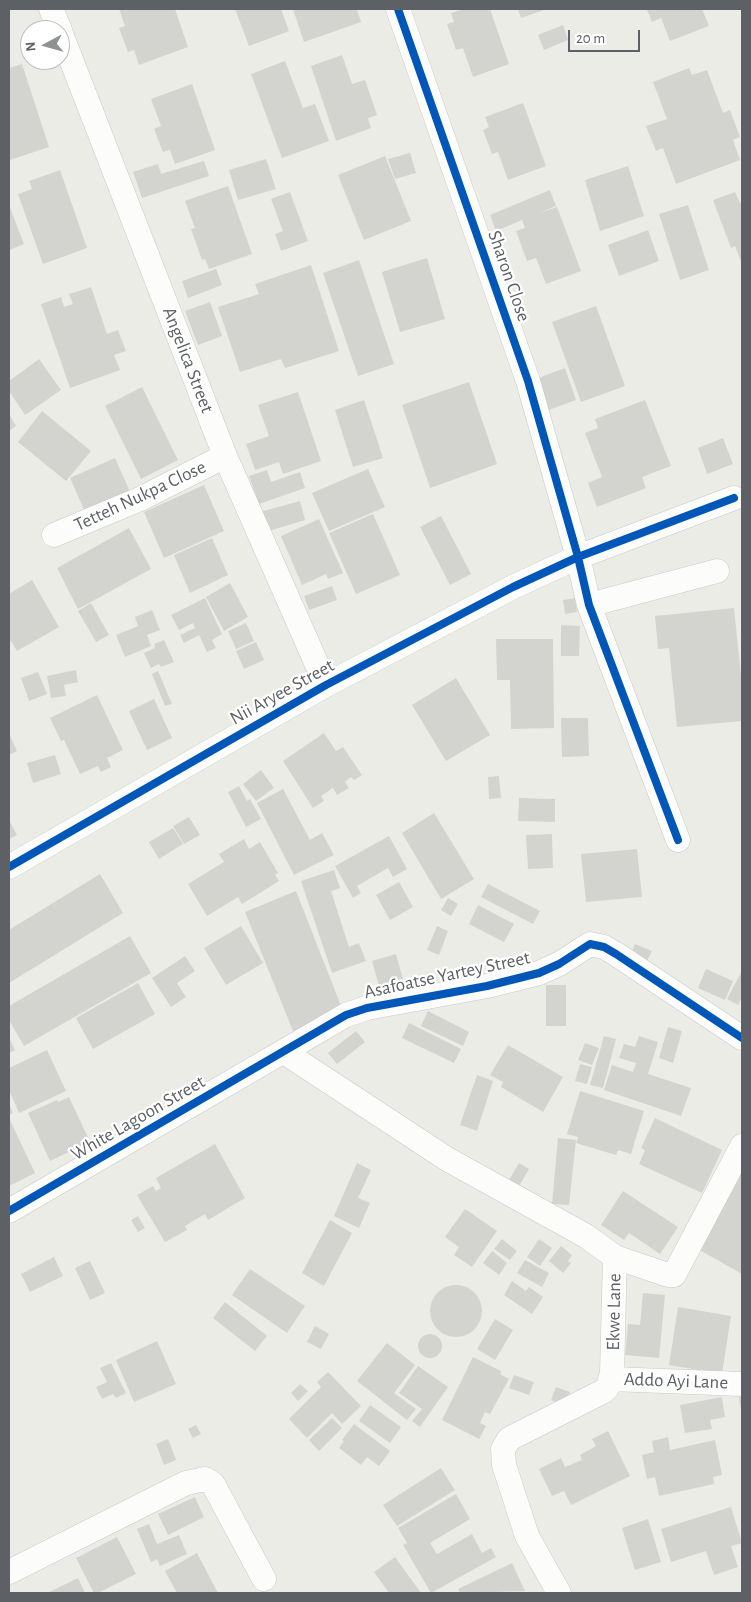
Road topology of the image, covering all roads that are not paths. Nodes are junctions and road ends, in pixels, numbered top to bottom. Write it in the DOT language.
graph roads {
  1 [pos="398,9"];
  2 [pos="70,57"];
  3 [pos="225,456"];
  4 [pos="734,498"];
  5 [pos="54,535"];
  6 [pos="578,557"];
  7 [pos="717,571"];
  8 [pos="589,605"];
  9 [pos="326,685"];
  10 [pos="678,840"];
  11 [pos="9,867"];
  12 [pos="742,1038"];
  13 [pos="284,1052"];
  14 [pos="742,1146"];
  15 [pos="9,1211"];
  16 [pos="615,1256"];
  17 [pos="611,1379"];
  18 [pos="742,1384"];
  19 [pos="9,1572"];
  20 [pos="264,1579"];
  21 [pos="559,1593"];
  1 -- 6 [label="street, Sharon Close"];
  2 -- 3 [label="street, Angelica Street"];
  3 -- 5 [label="street, Tetteh Nukpa Close"];
  3 -- 9 [label="street, Angelica Street"];
  4 -- 6 [label="street, Nii Aryee Street"];
  6 -- 8 [label="street, Sharon Close"];
  6 -- 9 [label="street, Nii Aryee Street"];
  7 -- 8 [label="street"];
  8 -- 10 [label="street, Sharon Close"];
  9 -- 11 [label="street, Nii Aryee Street"];
  12 -- 13 [label="street, Asafoatse Yartey Street"];
  13 -- 15 [label="street, White Lagoon Street"];
  13 -- 16 [label="street, Ekwe Lane"];
  14 -- 16 [label="street"];
  16 -- 17 [label="street, Ekwe Lane"];
  17 -- 18 [label="street, Addo Ayi Lane"];
  17 -- 21 [label="street"];
  19 -- 20 [label="street"];
}
